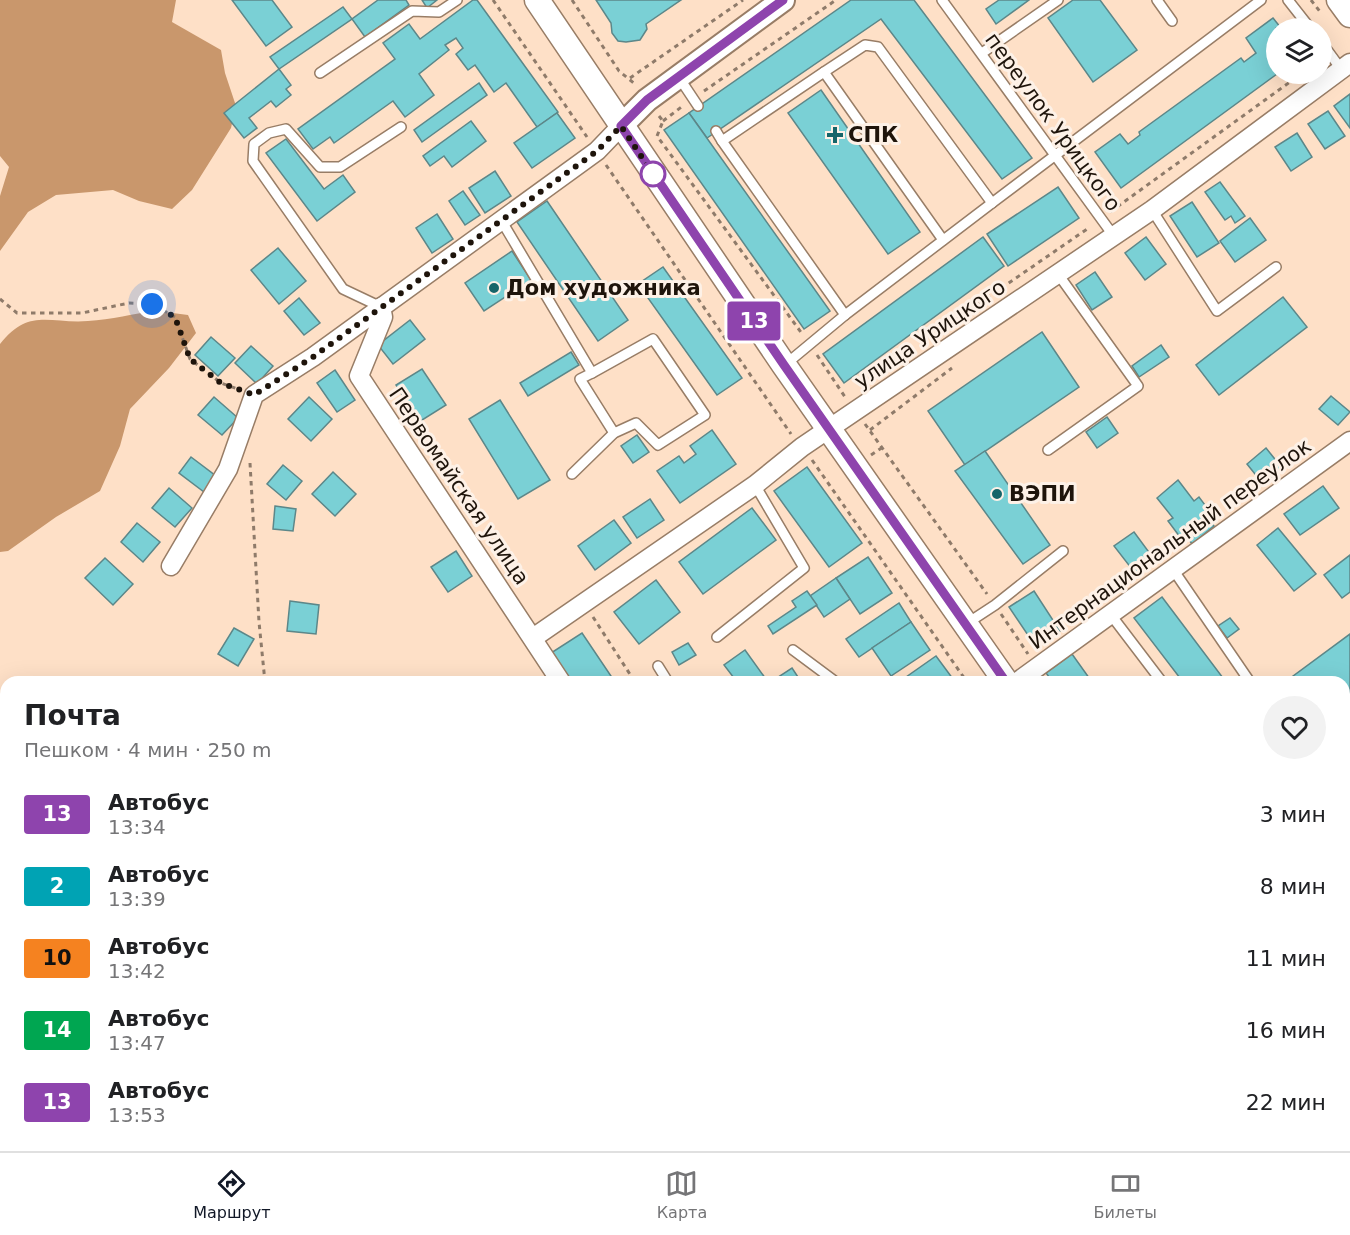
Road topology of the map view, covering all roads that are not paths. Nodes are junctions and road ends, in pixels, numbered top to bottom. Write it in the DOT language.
graph roads {
  1 [pos="457,0"];
  2 [pos="537,0"];
  3 [pos="783,0"];
  4 [pos="942,0"];
  5 [pos="1058,0"];
  6 [pos="1157,0"];
  7 [pos="1261,0"];
  8 [pos="1288,0"];
  9 [pos="1339,0"];
  10 [pos="1350,15"];
  11 [pos="1302,18"];
  12 [pos="1172,21"];
  13 [pos="982,53"];
  14 [pos="1332,53"];
  15 [pos="1345,66"];
  16 [pos="824,72"];
  17 [pos="320,74"];
  18 [pos="678,76"];
  19 [pos="696,102"];
  20 [pos="621,126"];
  21 [pos="400,127"];
  22 [pos="716,132"];
  23 [pos="722,141"];
  24 [pos="1056,157"];
  25 [pos="992,203"];
  26 [pos="1152,210"];
  27 [pos="501,220"];
  28 [pos="1113,235"];
  29 [pos="943,240"];
  30 [pos="1276,267"];
  31 [pos="1058,274"];
  32 [pos="381,307"];
  33 [pos="845,315"];
  34 [pos="784,365"];
  35 [pos="592,373"];
  36 [pos="830,430"];
  37 [pos="614,433"];
  38 [pos="1350,441"];
  39 [pos="1048,450"];
  40 [pos="572,474"];
  41 [pos="755,485"];
  42 [pos="1063,551"];
  43 [pos="171,566"];
  44 [pos="1172,568"];
  45 [pos="1112,615"];
  46 [pos="966,624"];
  47 [pos="717,637"];
  48 [pos="533,638"];
  49 [pos="794,650"];
  50 [pos="658,666"];
  51 [pos="557,676"];
  52 [pos="664,676"];
  53 [pos="828,676"];
  54 [pos="1002,676"];
  55 [pos="1026,676"];
  56 [pos="1158,676"];
  57 [pos="1246,676"];
  1 -- 17 [label="lane"];
  2 -- 20 [label="main road"];
  3 -- 18 [label="street"];
  4 -- 13 [label="lane, переулок Урицкого"];
  5 -- 13 [label="lane"];
  6 -- 12 [label="lane"];
  7 -- 24 [label="lane"];
  8 -- 11 [label="lane"];
  9 -- 10 [label="main road"];
  13 -- 24 [label="lane, переулок Урицкого"];
  14 -- 15 [label="lane"];
  15 -- 26 [label="street, улица Урицкого"];
  16 -- 23 [label="lane"];
  16 -- 25 [label="lane"];
  16 -- 29 [label="lane"];
  18 -- 19 [label="lane"];
  18 -- 20 [label="street"];
  20 -- 27 [label="street"];
  20 -- 34 [label="main road"];
  21 -- 32 [label="lane"];
  22 -- 23 [label="lane"];
  23 -- 33 [label="lane"];
  24 -- 25 [label="lane"];
  24 -- 28 [label="lane, переулок Урицкого"];
  25 -- 29 [label="lane"];
  26 -- 28 [label="street, улица Урицкого"];
  26 -- 30 [label="lane"];
  27 -- 32 [label="street"];
  27 -- 35 [label="lane"];
  28 -- 31 [label="street, улица Урицкого"];
  29 -- 33 [label="lane"];
  31 -- 36 [label="street, улица Урицкого"];
  31 -- 39 [label="lane"];
  32 -- 43 [label="street"];
  32 -- 48 [label="street, Первомайская улица"];
  33 -- 34 [label="lane"];
  34 -- 36 [label="main road"];
  35 -- 37 [label="lane"];
  35 -- 37 [label="lane"];
  36 -- 41 [label="street, улица Урицкого"];
  36 -- 46 [label="main road"];
  37 -- 40 [label="lane"];
  38 -- 44 [label="street, Интернациональный переулок"];
  41 -- 47 [label="lane"];
  41 -- 48 [label="street, улица Урицкого"];
  42 -- 46 [label="lane"];
  44 -- 45 [label="street, Интернациональный переулок"];
  44 -- 57 [label="lane"];
  45 -- 55 [label="street, Интернациональный переулок"];
  45 -- 56 [label="lane"];
  46 -- 54 [label="main road"];
  48 -- 51 [label="street, Первомайская улица"];
  49 -- 53 [label="lane"];
  50 -- 52 [label="lane"];
}
